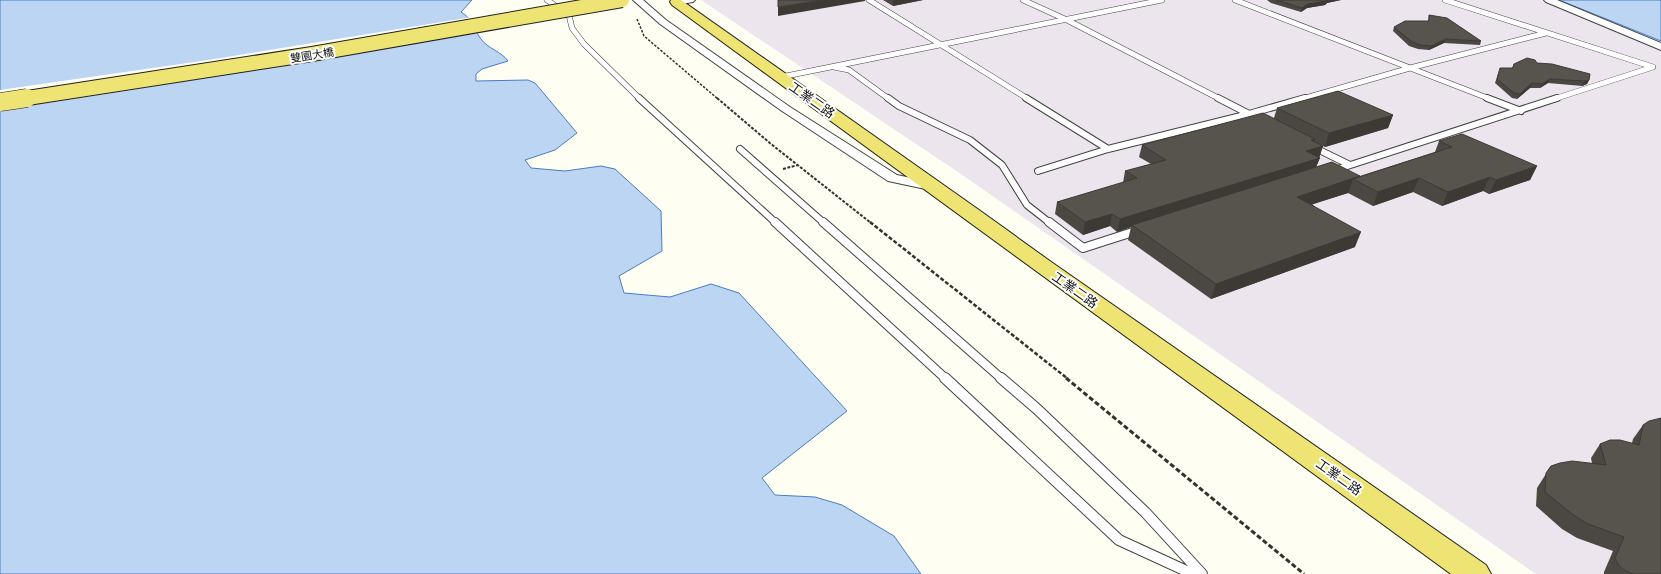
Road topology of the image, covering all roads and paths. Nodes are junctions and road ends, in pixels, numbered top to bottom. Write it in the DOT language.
graph roads {
  1 [pos="547,0"];
  2 [pos="584,0"];
  3 [pos="622,0"];
  4 [pos="638,0"];
  5 [pos="868,0"];
  6 [pos="1023,0"];
  7 [pos="1162,0"];
  8 [pos="1235,0"];
  9 [pos="1445,0"];
  10 [pos="1549,0"];
  11 [pos="683,1"];
  12 [pos="637,18"];
  13 [pos="1067,20"];
  14 [pos="1547,33"];
  15 [pos="942,45"];
  16 [pos="1661,47"];
  17 [pos="834,67"];
  18 [pos="1410,68"];
  19 [pos="781,77"];
  20 [pos="0,94"];
  21 [pos="0,102"];
  22 [pos="1521,111"];
  23 [pos="1249,114"];
  24 [pos="1256,117"];
  25 [pos="1303,141"];
  26 [pos="740,149"];
  27 [pos="1108,149"];
  28 [pos="1350,166"];
  29 [pos="1038,171"];
  30 [pos="1327,172"];
  31 [pos="935,187"];
  32 [pos="1144,229"];
  33 [pos="1193,574"];
  34 [pos="1202,574"];
  35 [pos="1304,574"];
  36 [pos="1476,574"];
  1 -- 33 [label="lane"];
  2 -- 20 [label="main road, 雙園大橋"];
  3 -- 21 [label="main road, 雙園大橋, bridge"];
  4 -- 31 [label="street"];
  5 -- 15 [label="lane"];
  6 -- 13 [label="lane"];
  7 -- 13 [label="lane"];
  8 -- 18 [label="lane"];
  9 -- 14 [label="lane"];
  10 -- 16 [label="street"];
  11 -- 19 [label="main road, 工業二路"];
  12 -- 35 [label="path"];
  13 -- 15 [label="lane"];
  13 -- 23 [label="lane"];
  14 -- 18 [label="lane"];
  14 -- 22 [label="lane"];
  15 -- 17 [label="lane"];
  15 -- 27 [label="lane"];
  17 -- 19 [label="lane"];
  17 -- 32 [label="lane"];
  18 -- 22 [label="lane"];
  18 -- 23 [label="lane"];
  19 -- 31 [label="main road, 工業二路"];
  22 -- 28 [label="lane"];
  23 -- 24 [label="lane"];
  23 -- 27 [label="lane"];
  25 -- 28 [label="lane"];
  26 -- 34 [label="lane"];
  27 -- 29 [label="lane"];
  28 -- 30 [label="lane"];
  31 -- 36 [label="main road, 工業二路"];
}
